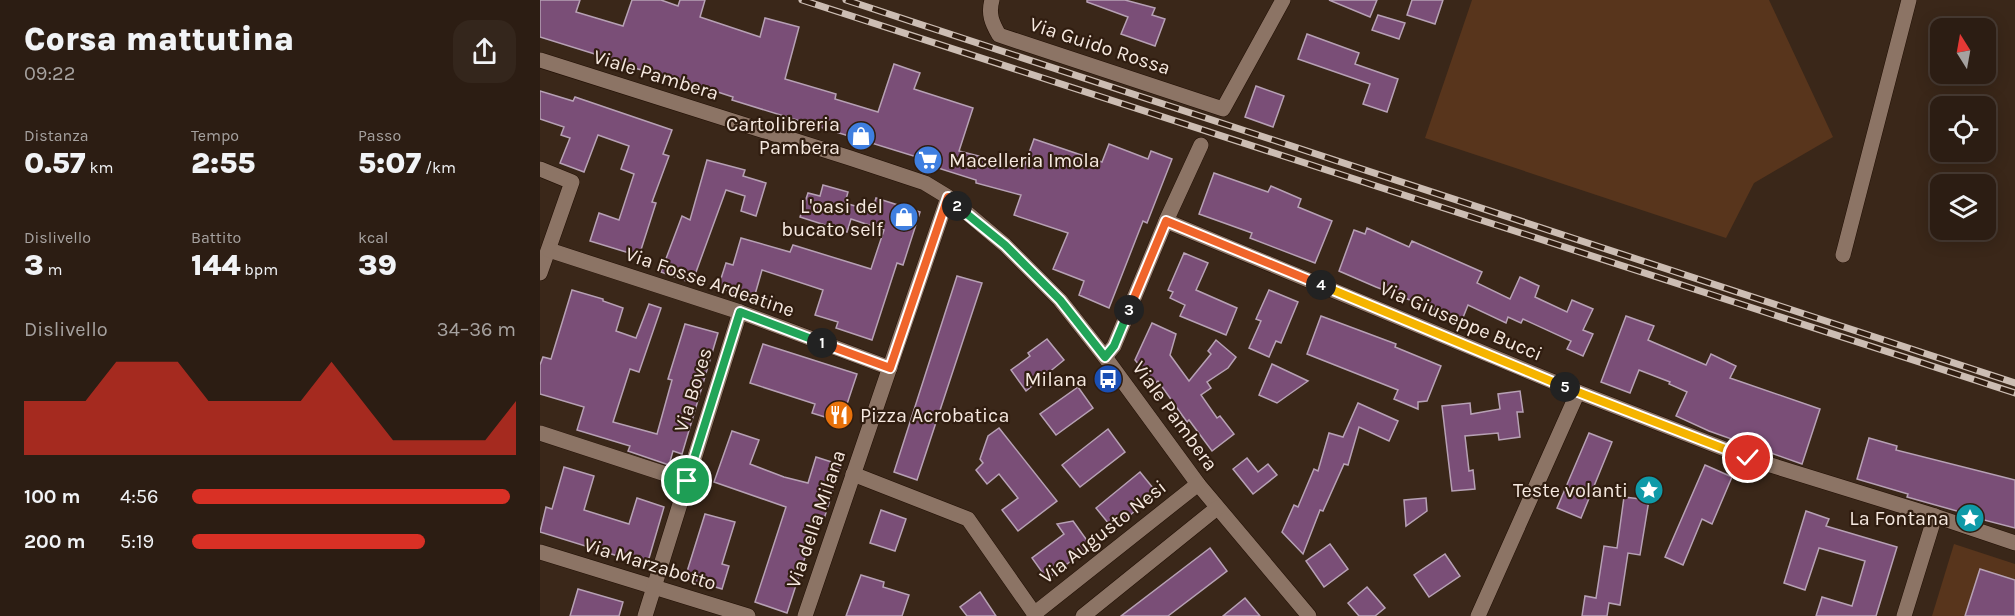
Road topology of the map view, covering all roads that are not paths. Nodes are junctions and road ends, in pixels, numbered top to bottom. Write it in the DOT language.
graph roads {
  1 [pos="992,0"];
  2 [pos="1283,0"];
  3 [pos="1909,0"];
  4 [pos="540,60"];
  5 [pos="1201,145"];
  6 [pos="540,168"];
  7 [pos="948,197"];
  8 [pos="1166,221"];
  9 [pos="549,250"];
  10 [pos="1843,255"];
  11 [pos="540,273"];
  12 [pos="740,312"];
  13 [pos="1105,357"];
  14 [pos="890,368"];
  15 [pos="1578,393"];
  16 [pos="540,433"];
  17 [pos="853,474"];
  18 [pos="687,481"];
  19 [pos="1198,484"];
  20 [pos="1217,508"];
  21 [pos="1935,516"];
  22 [pos="2015,543"];
  23 [pos="540,552"];
  24 [pos="654,588"];
  25 [pos="1035,615"];
  26 [pos="645,616"];
  27 [pos="748,616"];
  28 [pos="805,616"];
  29 [pos="1083,616"];
  30 [pos="1309,616"];
  31 [pos="1478,616"];
  32 [pos="1904,616"];
  1 -- 2 [label="street, Via Guido Rossa"];
  3 -- 10 [label="street"];
  4 -- 7 [label="street, Viale Pambera"];
  5 -- 8 [label="street"];
  6 -- 9 [label="street"];
  7 -- 13 [label="street, Viale Pambera"];
  7 -- 14 [label="street, Via della Milana"];
  8 -- 13 [label="street"];
  8 -- 15 [label="street, Via Giuseppe Bucci"];
  9 -- 11 [label="street"];
  9 -- 12 [label="street, Via Fosse Ardeatine"];
  12 -- 14 [label="street, Via Fosse Ardeatine"];
  12 -- 18 [label="street, Via Boves"];
  13 -- 19 [label="street, Viale Pambera"];
  14 -- 17 [label="street, Via della Milana"];
  15 -- 21 [label="street, Via Giuseppe Bucci"];
  15 -- 31 [label="street"];
  16 -- 18 [label="street"];
  17 -- 25 [label="street"];
  17 -- 28 [label="street, Via della Milana"];
  18 -- 24 [label="street, Via Boves"];
  19 -- 20 [label="street, Viale Pambera"];
  19 -- 25 [label="street, Via Augusto Nesi"];
  20 -- 29 [label="street"];
  20 -- 30 [label="street, Viale Pambera"];
  21 -- 22 [label="street, Via Giuseppe Bucci"];
  21 -- 32 [label="street"];
  23 -- 24 [label="street, Via Marzabotto"];
  24 -- 26 [label="street, Via Boves"];
  24 -- 27 [label="street, Via Marzabotto"];
}
